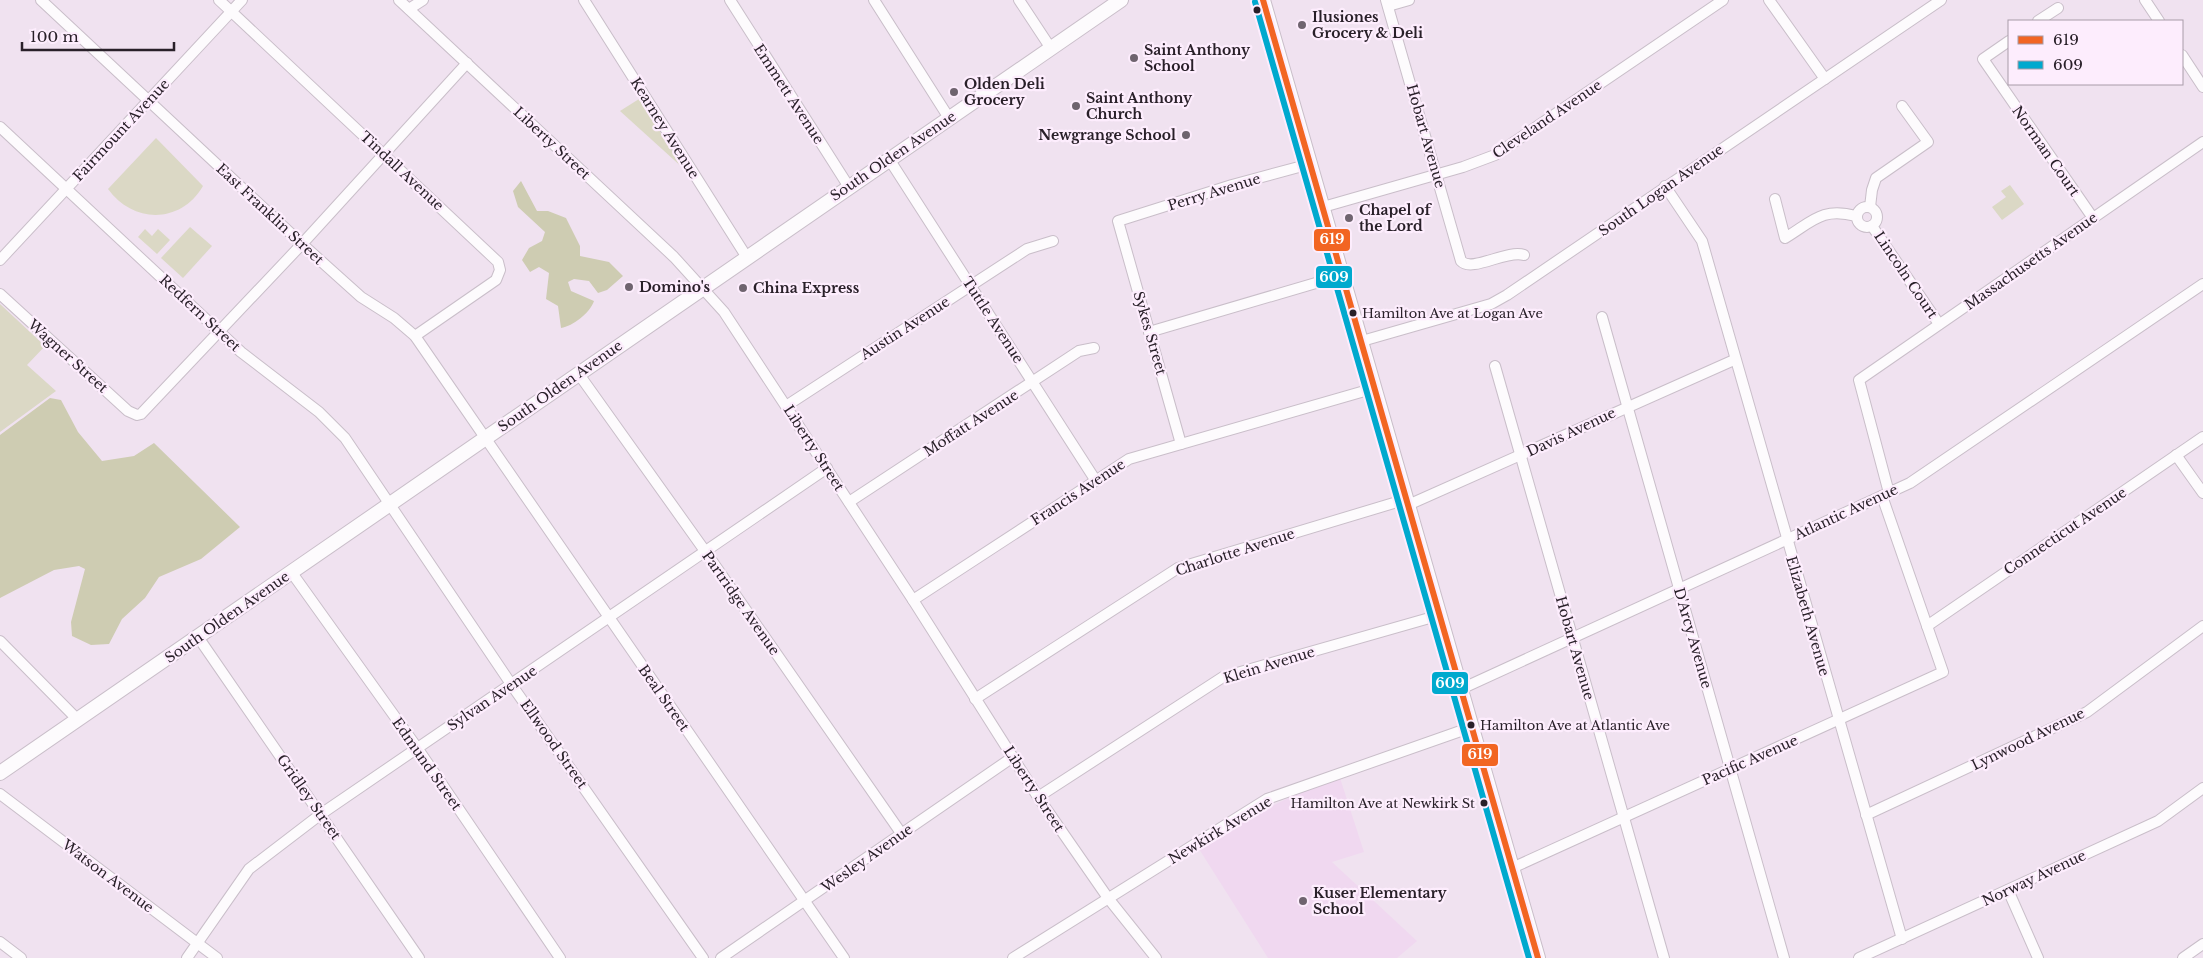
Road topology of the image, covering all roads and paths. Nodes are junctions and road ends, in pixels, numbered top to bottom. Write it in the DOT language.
graph roads {
  1 [pos="41,0"];
  2 [pos="219,0"];
  3 [pos="242,0"];
  4 [pos="399,0"];
  5 [pos="423,0"];
  6 [pos="584,0"];
  7 [pos="730,0"];
  8 [pos="874,0"];
  9 [pos="1019,0"];
  10 [pos="1121,0"];
  11 [pos="1263,0"];
  12 [pos="1409,0"];
  13 [pos="1723,0"];
  14 [pos="1769,0"];
  15 [pos="1941,0"];
  16 [pos="2145,0"];
  17 [pos="1387,3"];
  18 [pos="2058,8"];
  19 [pos="409,9"];
  20 [pos="232,12"];
  21 [pos="2040,20"];
  22 [pos="2158,20"];
  23 [pos="2008,42"];
  24 [pos="1050,47"];
  25 [pos="2183,57"];
  26 [pos="467,64"];
  27 [pos="1825,79"];
  28 [pos="2203,87"];
  29 [pos="149,99"];
  30 [pos="1902,106"];
  31 [pos="949,118"];
  32 [pos="0,128"];
  33 [pos="2203,142"];
  34 [pos="384,154"];
  35 [pos="890,159"];
  36 [pos="1310,164"];
  37 [pos="1437,174"];
  38 [pos="1665,186"];
  39 [pos="849,187"];
  40 [pos="67,188"];
  41 [pos="1775,199"];
  42 [pos="1324,207"];
  43 [pos="1870,207"];
  44 [pos="1856,216"];
  45 [pos="2093,218"];
  46 [pos="1118,221"];
  47 [pos="1872,226"];
  48 [pos="1053,241"];
  49 [pos="302,244"];
  50 [pos="1524,255"];
  51 [pos="746,256"];
  52 [pos="0,260"];
  53 [pos="1343,276"];
  54 [pos="2203,284"];
  55 [pos="971,286"];
  56 [pos="702,287"];
  57 [pos="0,294"];
  58 [pos="1602,318"];
  59 [pos="1940,324"];
  60 [pos="219,331"];
  61 [pos="1150,332"];
  62 [pos="415,336"];
  63 [pos="1362,341"];
  64 [pos="1094,348"];
  65 [pos="1734,360"];
  66 [pos="1495,366"];
  67 [pos="578,374"];
  68 [pos="1033,382"];
  69 [pos="1375,388"];
  70 [pos="786,406"];
  71 [pos="1628,406"];
  72 [pos="2203,437"];
  73 [pos="484,438"];
  74 [pos="1180,444"];
  75 [pos="1521,455"];
  76 [pos="2176,455"];
  77 [pos="827,468"];
  78 [pos="1096,481"];
  79 [pos="2203,493"];
  80 [pos="1886,494"];
  81 [pos="849,502"];
  82 [pos="1407,502"];
  83 [pos="388,506"];
  84 [pos="1786,540"];
  85 [pos="705,551"];
  86 [pos="292,573"];
  87 [pos="1679,589"];
  88 [pos="913,600"];
  89 [pos="1440,615"];
  90 [pos="608,618"];
  91 [pos="1927,626"];
  92 [pos="2203,626"];
  93 [pos="198,637"];
  94 [pos="1572,638"];
  95 [pos="0,641"];
  96 [pos="511,684"];
  97 [pos="1461,689"];
  98 [pos="975,699"];
  99 [pos="78,720"];
  100 [pos="1838,720"];
  101 [pos="1472,726"];
  102 [pos="418,749"];
  103 [pos="1013,757"];
  104 [pos="1730,769"];
  105 [pos="0,773"];
  106 [pos="2203,788"];
  107 [pos="0,794"];
  108 [pos="1038,796"];
  109 [pos="321,814"];
  110 [pos="1866,815"];
  111 [pos="1624,817"];
  112 [pos="901,833"];
  113 [pos="1512,868"];
  114 [pos="2008,890"];
  115 [pos="1108,898"];
  116 [pos="806,902"];
  117 [pos="1902,939"];
  118 [pos="0,942"];
  119 [pos="197,943"];
  120 [pos="2203,944"];
  121 [pos="2186,957"];
  122 [pos="21,958"];
  123 [pos="187,958"];
  124 [pos="217,958"];
  125 [pos="419,958"];
  126 [pos="560,958"];
  127 [pos="703,958"];
  128 [pos="721,958"];
  129 [pos="844,958"];
  130 [pos="1013,958"];
  131 [pos="1156,958"];
  132 [pos="1538,958"];
  133 [pos="1664,958"];
  134 [pos="1784,958"];
  135 [pos="1860,958"];
  136 [pos="2038,958"];
  1 -- 29 [label="street, East Franklin Street"];
  2 -- 20 [label="street, Tindall Avenue"];
  3 -- 20 [label="street, Fairmount Avenue"];
  4 -- 19 [label="street, Liberty Street"];
  5 -- 19 [label="street"];
  6 -- 51 [label="street, Kearney Avenue"];
  7 -- 39 [label="street, Emmett Avenue"];
  8 -- 31 [label="street"];
  9 -- 24 [label="street"];
  10 -- 24 [label="main road, South Olden Avenue"];
  11 -- 36 [label="main road"];
  12 -- 17 [label="street"];
  13 -- 37 [label="street, Cleveland Avenue"];
  14 -- 27 [label="street"];
  15 -- 27 [label="street, South Logan Avenue"];
  16 -- 22 [label="street"];
  17 -- 37 [label="street, Hobart Avenue"];
  18 -- 21 [label="street"];
  19 -- 26 [label="street, Liberty Street"];
  20 -- 29 [label="street, Fairmount Avenue"];
  20 -- 34 [label="street, Tindall Avenue"];
  23 -- 45 [label="street, Norman Court"];
  24 -- 31 [label="main road, South Olden Avenue"];
  25 -- 28 [label="street"];
  26 -- 34 [label="street"];
  26 -- 56 [label="street, Liberty Street"];
  27 -- 38 [label="street, South Logan Avenue"];
  29 -- 40 [label="street, Fairmount Avenue"];
  29 -- 49 [label="street, East Franklin Street"];
  30 -- 43 [label="street"];
  31 -- 35 [label="main road, South Olden Avenue"];
  32 -- 40 [label="street, Redfern Street"];
  33 -- 45 [label="street, Massachusetts Avenue"];
  34 -- 49 [label="street"];
  34 -- 62 [label="street, Tindall Avenue"];
  35 -- 39 [label="main road, South Olden Avenue"];
  35 -- 55 [label="street, Tuttle Avenue"];
  36 -- 42 [label="main road"];
  36 -- 46 [label="street, Perry Avenue"];
  37 -- 42 [label="street, Cleveland Avenue"];
  37 -- 50 [label="street, Hobart Avenue"];
  38 -- 63 [label="street, South Logan Avenue"];
  38 -- 65 [label="street, Elizabeth Avenue"];
  39 -- 51 [label="main road, South Olden Avenue"];
  40 -- 52 [label="street, Fairmount Avenue"];
  40 -- 60 [label="street, Redfern Street"];
  41 -- 44 [label="street"];
  42 -- 53 [label="main road"];
  43 -- 44 [label="street"];
  43 -- 47 [label="street, Lincoln Court"];
  44 -- 47 [label="street, Lincoln Court"];
  45 -- 59 [label="street, Massachusetts Avenue"];
  46 -- 61 [label="street, Sykes Street"];
  47 -- 59 [label="street, Lincoln Court"];
  48 -- 55 [label="street, Austin Avenue"];
  49 -- 60 [label="street"];
  49 -- 62 [label="street, East Franklin Street"];
  51 -- 56 [label="main road, South Olden Avenue"];
  53 -- 61 [label="street"];
  53 -- 63 [label="main road"];
  54 -- 80 [label="street, Atlantic Avenue"];
  55 -- 68 [label="street, Tuttle Avenue"];
  55 -- 70 [label="street, Austin Avenue"];
  56 -- 67 [label="main road, South Olden Avenue"];
  56 -- 70 [label="street, Liberty Street"];
  57 -- 60 [label="street, Wagner Street"];
  58 -- 71 [label="street, D'Arcy Avenue"];
  59 -- 80 [label="street, Massachusetts Avenue"];
  60 -- 83 [label="street, Redfern Street"];
  61 -- 74 [label="street, Sykes Street"];
  62 -- 73 [label="street, East Franklin Street"];
  63 -- 69 [label="main road"];
  64 -- 68 [label="street, Moffatt Avenue"];
  65 -- 71 [label="street, Davis Avenue"];
  65 -- 84 [label="street, Elizabeth Avenue"];
  66 -- 75 [label="street, Hobart Avenue"];
  67 -- 73 [label="main road, South Olden Avenue"];
  67 -- 85 [label="street, Partridge Avenue"];
  68 -- 78 [label="street, Tuttle Avenue"];
  68 -- 81 [label="street, Moffatt Avenue"];
  69 -- 74 [label="street, Francis Avenue"];
  69 -- 82 [label="main road"];
  70 -- 77 [label="street, Liberty Street"];
  71 -- 75 [label="street, Davis Avenue"];
  71 -- 87 [label="street, D'Arcy Avenue"];
  72 -- 76 [label="street, Connecticut Avenue"];
  73 -- 83 [label="main road, South Olden Avenue"];
  73 -- 90 [label="street, Beal Street"];
  74 -- 78 [label="street, Francis Avenue"];
  75 -- 82 [label="street, Davis Avenue"];
  75 -- 94 [label="street, Hobart Avenue"];
  76 -- 79 [label="street"];
  76 -- 91 [label="street, Connecticut Avenue"];
  77 -- 81 [label="street, Liberty Street"];
  77 -- 85 [label="street, Sylvan Avenue"];
  78 -- 88 [label="street, Francis Avenue"];
  80 -- 84 [label="street, Atlantic Avenue"];
  80 -- 91 [label="street"];
  81 -- 88 [label="street, Liberty Street"];
  82 -- 89 [label="main road"];
  82 -- 98 [label="street, Charlotte Avenue"];
  83 -- 86 [label="main road, South Olden Avenue"];
  83 -- 96 [label="street, Ellwood Street"];
  84 -- 87 [label="street, Atlantic Avenue"];
  84 -- 100 [label="street, Elizabeth Avenue"];
  85 -- 90 [label="street, Sylvan Avenue"];
  85 -- 112 [label="street, Partridge Avenue"];
  86 -- 93 [label="main road, South Olden Avenue"];
  86 -- 102 [label="street, Edmund Street"];
  87 -- 94 [label="street, Atlantic Avenue"];
  87 -- 104 [label="street, D'Arcy Avenue"];
  88 -- 98 [label="street, Liberty Street"];
  89 -- 97 [label="main road"];
  89 -- 108 [label="street, Klein Avenue"];
  90 -- 96 [label="street, Sylvan Avenue"];
  90 -- 116 [label="street, Beal Street"];
  91 -- 100 [label="street, Pacific Avenue"];
  92 -- 110 [label="street, Lynwood Avenue"];
  93 -- 99 [label="main road, South Olden Avenue"];
  93 -- 109 [label="street, Gridley Street"];
  94 -- 97 [label="street, Atlantic Avenue"];
  94 -- 111 [label="street, Hobart Avenue"];
  95 -- 99 [label="street"];
  96 -- 102 [label="street, Sylvan Avenue"];
  96 -- 127 [label="street, Ellwood Street"];
  97 -- 101 [label="main road"];
  98 -- 103 [label="street, Liberty Street"];
  99 -- 105 [label="main road, South Olden Avenue"];
  100 -- 104 [label="street, Pacific Avenue"];
  100 -- 110 [label="street, Elizabeth Avenue"];
  101 -- 113 [label="main road"];
  101 -- 115 [label="street, Newkirk Avenue"];
  102 -- 109 [label="street, Sylvan Avenue"];
  102 -- 126 [label="street, Edmund Street"];
  103 -- 108 [label="street, Liberty Street"];
  103 -- 112 [label="street, Wesley Avenue"];
  104 -- 111 [label="street, Pacific Avenue"];
  104 -- 134 [label="street, D'Arcy Avenue"];
  106 -- 114 [label="street, Norway Avenue"];
  107 -- 119 [label="street, Watson Avenue"];
  108 -- 115 [label="street, Liberty Street"];
  109 -- 119 [label="street, Sylvan Avenue"];
  109 -- 125 [label="street, Gridley Street"];
  110 -- 117 [label="street, Elizabeth Avenue"];
  111 -- 113 [label="street, Pacific Avenue"];
  111 -- 133 [label="street, Hobart Avenue"];
  112 -- 116 [label="street, Wesley Avenue"];
  113 -- 132 [label="main road"];
  114 -- 117 [label="street, Norway Avenue"];
  114 -- 136 [label="street"];
  115 -- 130 [label="street, Newkirk Avenue"];
  115 -- 131 [label="street, Liberty Street"];
  116 -- 128 [label="street, Wesley Avenue"];
  116 -- 129 [label="street, Beal Street"];
  117 -- 135 [label="street, Norway Avenue"];
  118 -- 122 [label="street"];
  119 -- 123 [label="street, Sylvan Avenue"];
  119 -- 124 [label="street, Watson Avenue"];
  120 -- 121 [label="street"];
}
